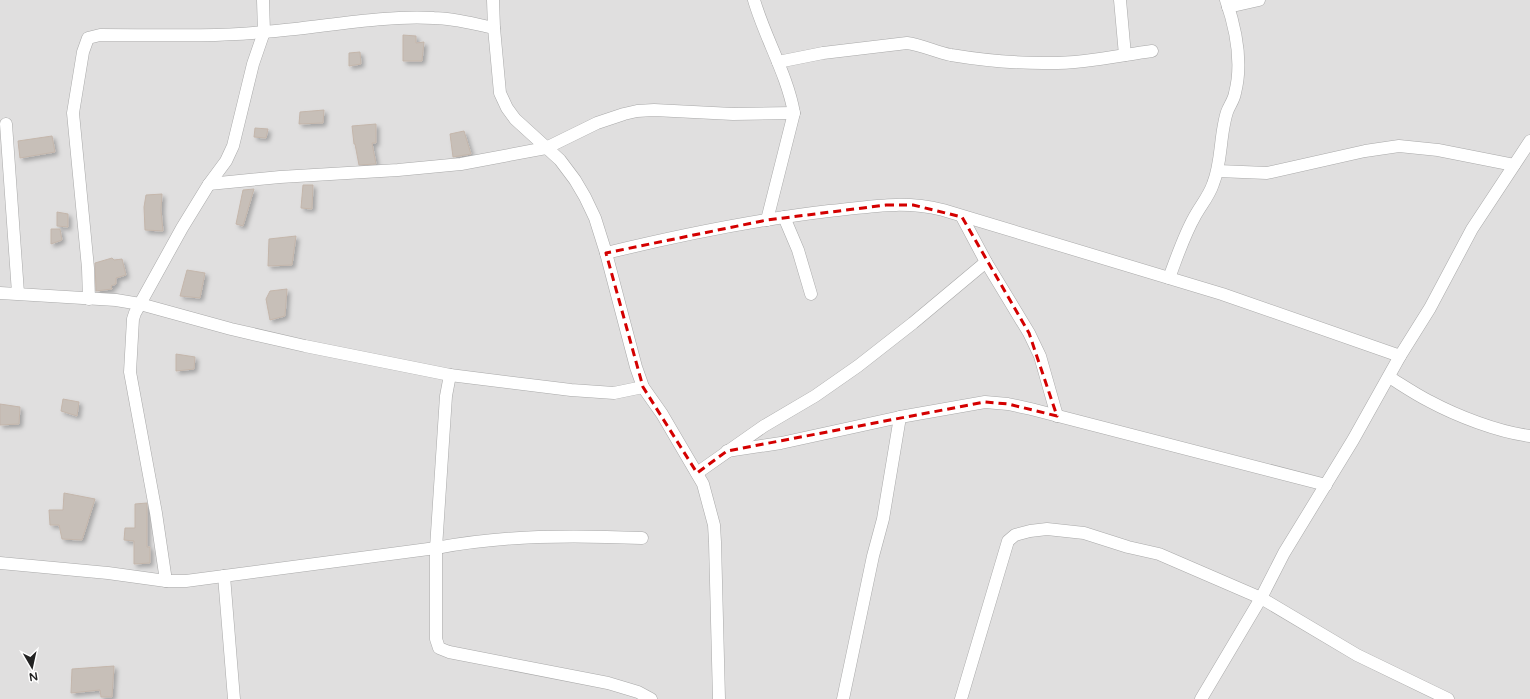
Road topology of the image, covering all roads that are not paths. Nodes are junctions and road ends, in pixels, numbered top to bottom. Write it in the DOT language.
graph roads {
  1 [pos="263,0"];
  2 [pos="493,0"];
  3 [pos="754,0"];
  4 [pos="1120,0"];
  5 [pos="1259,0"];
  6 [pos="1227,3"];
  7 [pos="494,28"];
  8 [pos="264,32"];
  9 [pos="1152,51"];
  10 [pos="1125,55"];
  11 [pos="778,62"];
  12 [pos="794,113"];
  13 [pos="6,124"];
  14 [pos="1530,141"];
  15 [pos="546,148"];
  16 [pos="1514,165"];
  17 [pos="1218,171"];
  18 [pos="209,184"];
  19 [pos="784,217"];
  20 [pos="962,217"];
  21 [pos="767,220"];
  22 [pos="606,253"];
  23 [pos="986,262"];
  24 [pos="1169,278"];
  25 [pos="0,293"];
  26 [pos="18,293"];
  27 [pos="811,294"];
  28 [pos="89,299"];
  29 [pos="140,304"];
  30 [pos="1400,356"];
  31 [pos="450,375"];
  32 [pos="1389,377"];
  33 [pos="643,388"];
  34 [pos="1057,416"];
  35 [pos="900,417"];
  36 [pos="1530,436"];
  37 [pos="727,451"];
  38 [pos="697,472"];
  39 [pos="1326,485"];
  40 [pos="642,538"];
  41 [pos="436,548"];
  42 [pos="0,563"];
  43 [pos="224,576"];
  44 [pos="166,581"];
  45 [pos="1261,598"];
  46 [pos="234,699"];
  47 [pos="652,699"];
  48 [pos="719,699"];
  49 [pos="843,699"];
  50 [pos="961,699"];
  51 [pos="1201,699"];
  52 [pos="1448,699"];
  1 -- 8 [label="street"];
  2 -- 7 [label="street"];
  3 -- 11 [label="street"];
  4 -- 10 [label="street"];
  5 -- 6 [label="street"];
  6 -- 17 [label="street"];
  7 -- 8 [label="street"];
  7 -- 15 [label="street"];
  8 -- 18 [label="street"];
  8 -- 28 [label="street"];
  9 -- 10 [label="street"];
  10 -- 11 [label="street"];
  11 -- 12 [label="street"];
  12 -- 15 [label="street"];
  12 -- 21 [label="street"];
  13 -- 26 [label="street"];
  14 -- 16 [label="street"];
  15 -- 18 [label="street"];
  15 -- 22 [label="street"];
  16 -- 17 [label="street"];
  16 -- 30 [label="street"];
  17 -- 24 [label="street"];
  18 -- 29 [label="street"];
  19 -- 20 [label="street"];
  19 -- 21 [label="street"];
  19 -- 27 [label="street"];
  20 -- 23 [label="street"];
  20 -- 24 [label="street"];
  21 -- 22 [label="street"];
  22 -- 33 [label="street"];
  23 -- 34 [label="street"];
  23 -- 37 [label="street"];
  24 -- 30 [label="street"];
  25 -- 26 [label="street"];
  26 -- 28 [label="street"];
  28 -- 29 [label="street"];
  29 -- 31 [label="street"];
  29 -- 44 [label="street"];
  30 -- 32 [label="street"];
  31 -- 33 [label="street"];
  31 -- 41 [label="street"];
  32 -- 36 [label="street"];
  32 -- 39 [label="street"];
  33 -- 38 [label="street"];
  34 -- 35 [label="street"];
  34 -- 39 [label="street"];
  35 -- 37 [label="street"];
  35 -- 49 [label="street"];
  37 -- 38 [label="street"];
  38 -- 48 [label="street"];
  39 -- 45 [label="street"];
  40 -- 41 [label="street"];
  41 -- 43 [label="street"];
  41 -- 47 [label="street"];
  42 -- 44 [label="street"];
  43 -- 44 [label="street"];
  43 -- 46 [label="street"];
  45 -- 50 [label="street"];
  45 -- 51 [label="street"];
  45 -- 52 [label="street"];
}
